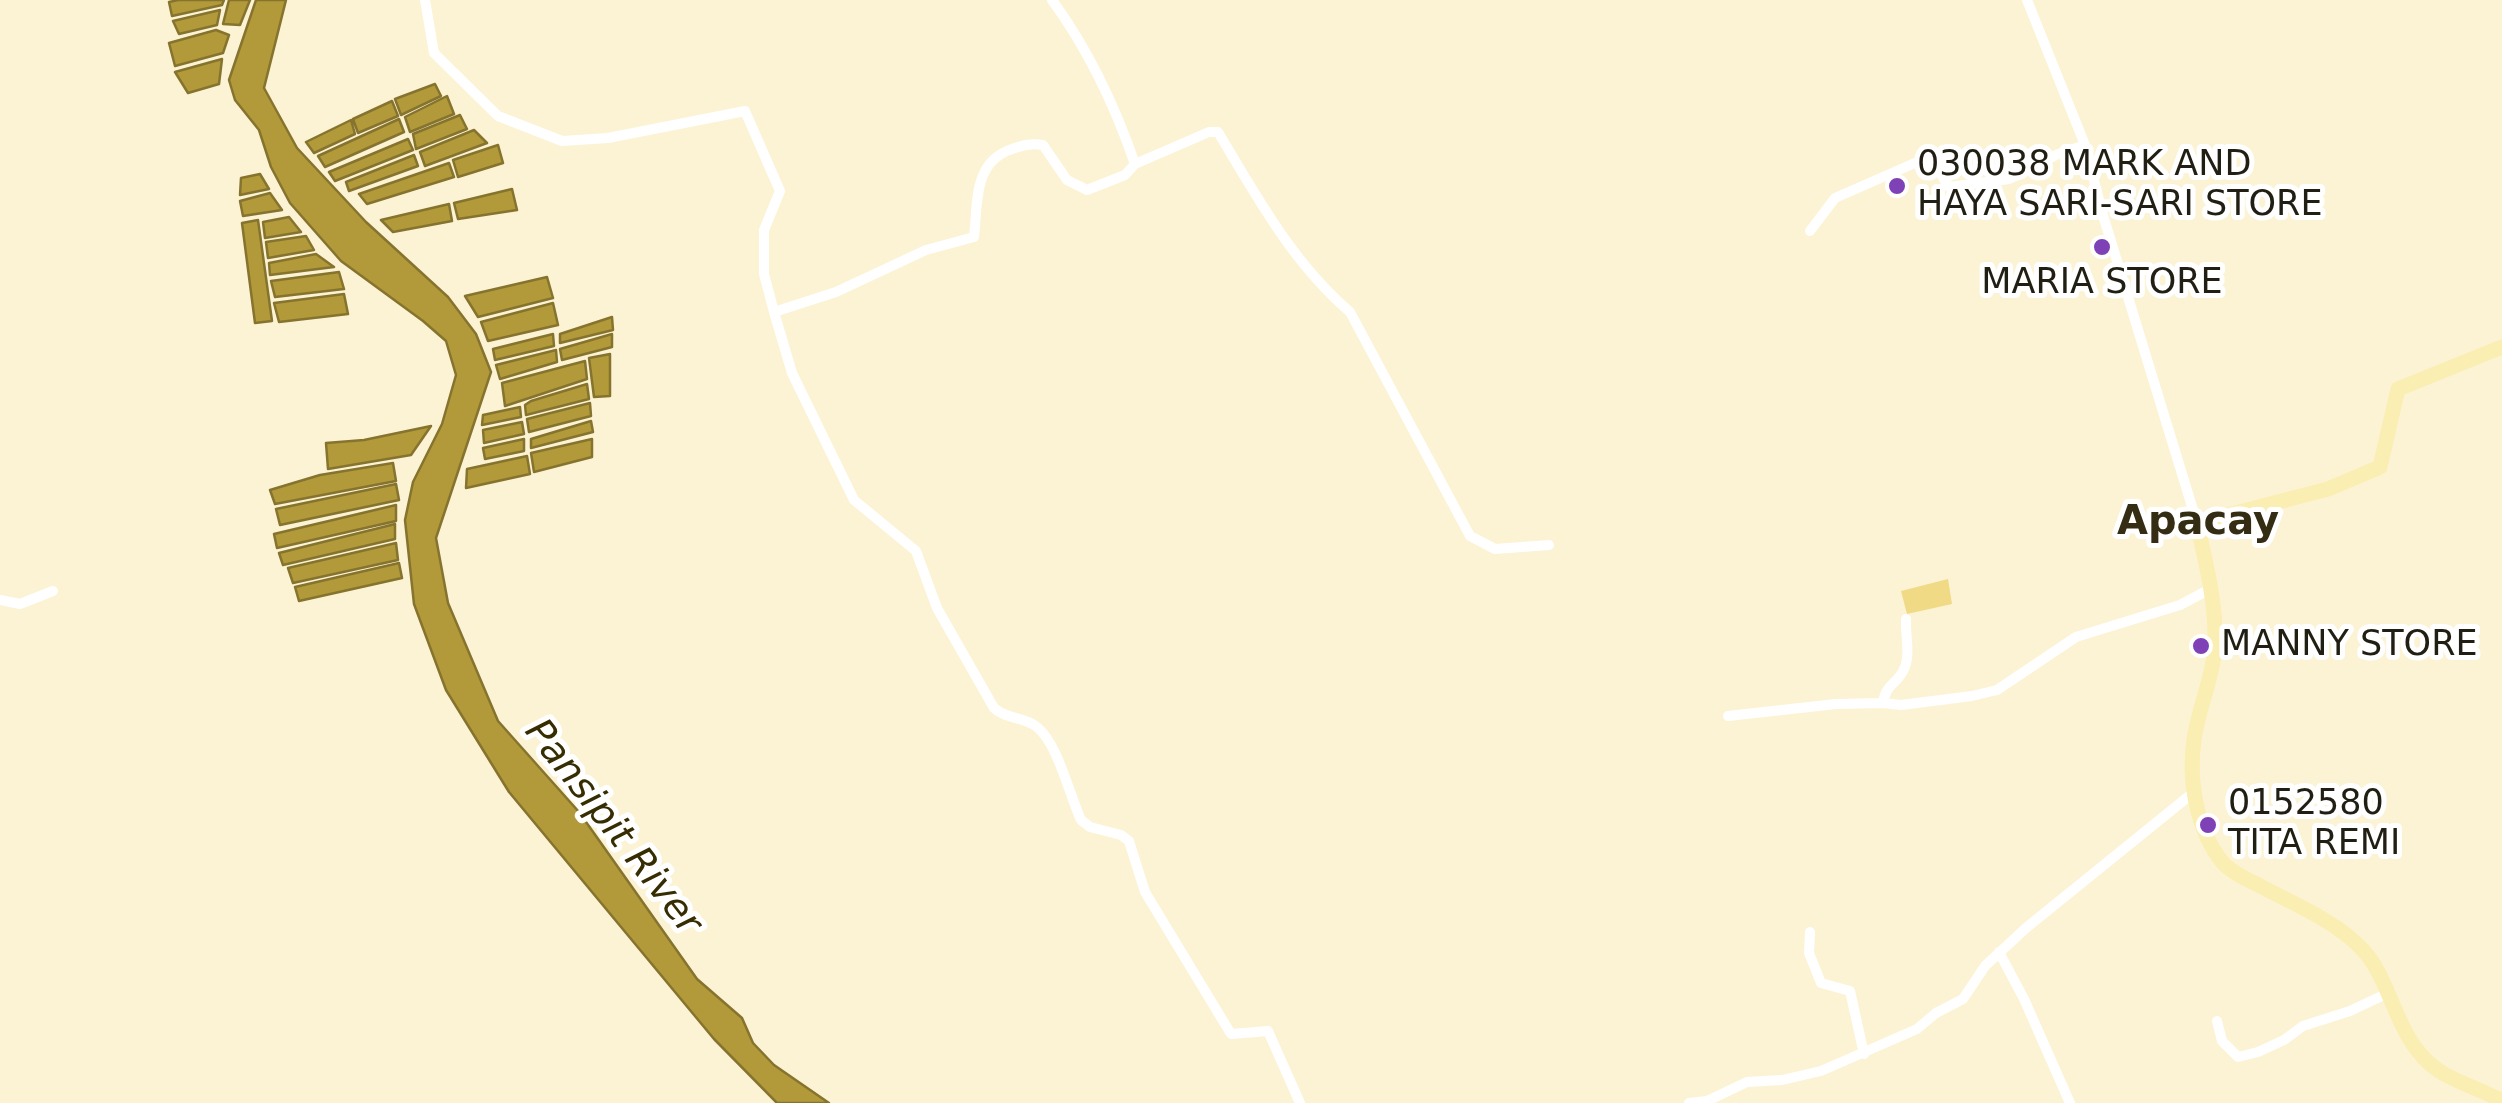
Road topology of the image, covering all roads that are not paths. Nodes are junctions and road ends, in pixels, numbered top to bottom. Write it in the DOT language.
graph roads {
  1 [pos="425,0"];
  2 [pos="1052,0"];
  3 [pos="2027,0"];
  4 [pos="2086,145"];
  5 [pos="1135,164"];
  6 [pos="1810,232"];
  7 [pos="774,312"];
  8 [pos="2502,347"];
  9 [pos="2197,523"];
  10 [pos="1549,545"];
  11 [pos="2212,588"];
  12 [pos="53,591"];
  13 [pos="0,600"];
  14 [pos="1906,619"];
  15 [pos="1883,704"];
  16 [pos="1728,716"];
  17 [pos="2194,792"];
  18 [pos="1810,932"];
  19 [pos="1999,952"];
  20 [pos="2386,994"];
  21 [pos="2217,1021"];
  22 [pos="1864,1054"];
  23 [pos="2502,1101"];
  24 [pos="1300,1103"];
  25 [pos="1689,1103"];
  26 [pos="2070,1103"];
  1 -- 7 [label="street"];
  2 -- 5 [label="street"];
  3 -- 4 [label="street"];
  4 -- 6 [label="street"];
  4 -- 9 [label="street"];
  5 -- 7 [label="street"];
  5 -- 10 [label="street"];
  7 -- 24 [label="street"];
  8 -- 9 [label="street"];
  9 -- 11 [label="street"];
  11 -- 15 [label="street"];
  11 -- 17 [label="street"];
  12 -- 13 [label="street"];
  14 -- 15 [label="street"];
  15 -- 16 [label="street"];
  17 -- 19 [label="street"];
  17 -- 20 [label="street"];
  18 -- 22 [label="street"];
  19 -- 22 [label="street"];
  19 -- 26 [label="street"];
  20 -- 21 [label="street"];
  20 -- 23 [label="street"];
  22 -- 25 [label="street"];
}
